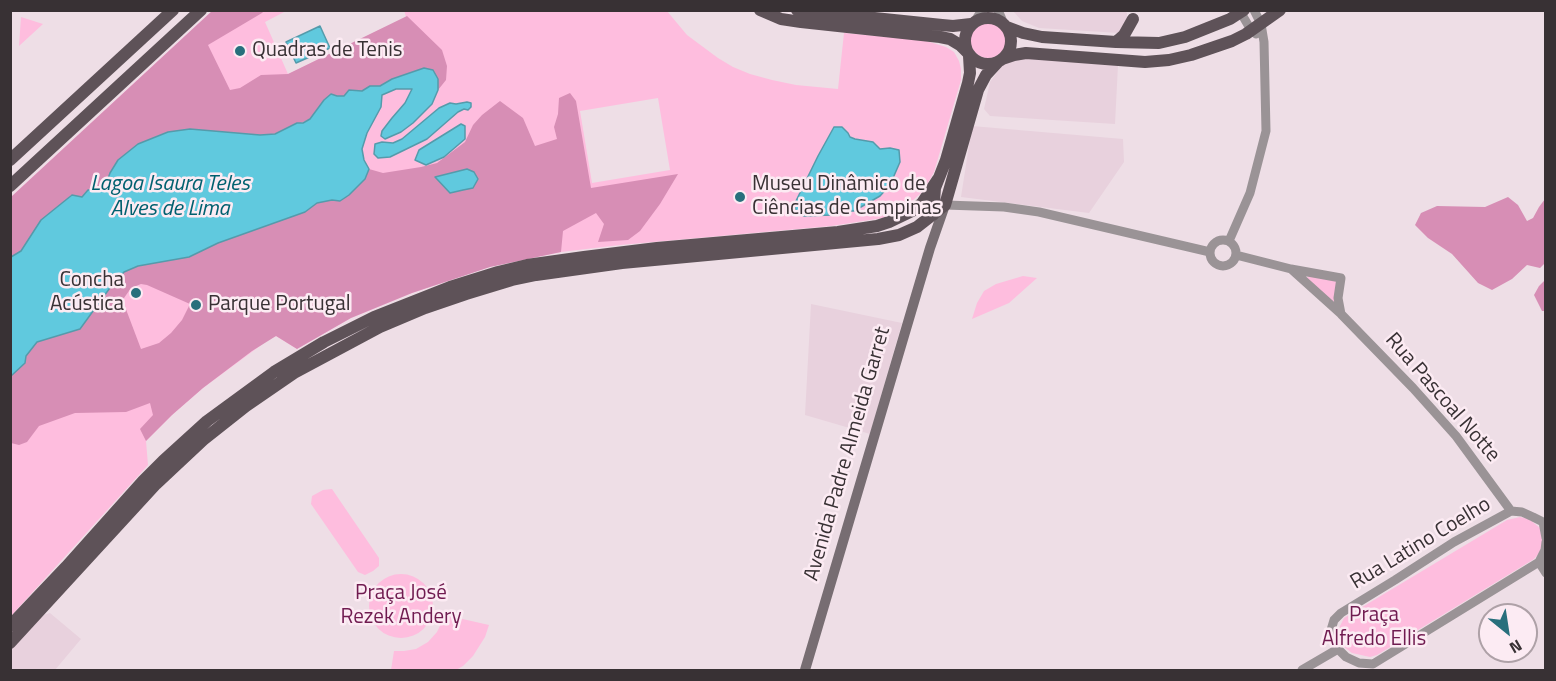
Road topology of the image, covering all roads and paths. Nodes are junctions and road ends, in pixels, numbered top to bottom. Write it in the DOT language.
graph roads {
  1 [pos="173,10"];
  2 [pos="201,10"];
  3 [pos="760,10"];
  4 [pos="797,10"];
  5 [pos="998,10"];
  6 [pos="1254,10"];
  7 [pos="1280,10"];
  8 [pos="1243,12"];
  9 [pos="976,18"];
  10 [pos="1133,19"];
  11 [pos="1005,25"];
  12 [pos="1256,27"];
  13 [pos="1118,42"];
  14 [pos="968,54"];
  15 [pos="1117,60"];
  16 [pos="1000,61"];
  17 [pos="10,160"];
  18 [pos="938,179"];
  19 [pos="951,182"];
  20 [pos="10,186"];
  21 [pos="945,205"];
  22 [pos="969,205"];
  23 [pos="933,215"];
  24 [pos="917,227"];
  25 [pos="931,235"];
  26 [pos="1228,241"];
  27 [pos="930,248"];
  28 [pos="1210,252"];
  29 [pos="1236,255"];
  30 [pos="1291,269"];
  31 [pos="1341,314"];
  32 [pos="1511,511"];
  33 [pos="1545,538"];
  34 [pos="1545,542"];
  35 [pos="1539,561"];
  36 [pos="1545,573"];
  37 [pos="10,626"];
  38 [pos="10,643"];
  39 [pos="1338,649"];
  40 [pos="805,670"];
  41 [pos="1302,670"];
  1 -- 17 [label="main road"];
  2 -- 20 [label="main road"];
  3 -- 14 [label="main road"];
  4 -- 9 [label="main road"];
  5 -- 11 [label="street"];
  6 -- 12 [label="street"];
  7 -- 12 [label="main road"];
  8 -- 12 [label="street"];
  8 -- 13 [label="main road"];
  9 -- 11 [label="main road"];
  9 -- 14 [label="main road"];
  10 -- 13 [label="main road"];
  11 -- 13 [label="main road"];
  11 -- 16 [label="main road"];
  12 -- 15 [label="main road"];
  12 -- 26 [label="street"];
  13 -- 15 [label="main road"];
  14 -- 16 [label="main road"];
  14 -- 18 [label="main road"];
  15 -- 16 [label="main road"];
  16 -- 19 [label="main road"];
  18 -- 23 [label="main road"];
  18 -- 37 [label="main road"];
  19 -- 21 [label="main road"];
  19 -- 22 [label="street"];
  21 -- 22 [label="street"];
  21 -- 23 [label="main road"];
  21 -- 27 [label="main road"];
  22 -- 28 [label="street"];
  23 -- 24 [label="main road"];
  23 -- 25 [label="main road"];
  24 -- 25 [label="main road"];
  24 -- 38 [label="main road"];
  25 -- 27 [label="main road"];
  26 -- 28 [label="street"];
  26 -- 29 [label="street"];
  27 -- 40 [label="main road, Avenida Padre Almeida Garret"];
  28 -- 29 [label="street"];
  29 -- 30 [label="street"];
  30 -- 31 [label="street, Rua Pascoal Notte"];
  30 -- 31 [label="street"];
  31 -- 32 [label="street, Rua Pascoal Notte"];
  32 -- 33 [label="street, Rua Latino Coelho"];
  32 -- 39 [label="street, Rua Latino Coelho"];
  34 -- 35 [label="street"];
  35 -- 36 [label="street"];
  35 -- 39 [label="street"];
  39 -- 41 [label="street"];
}
